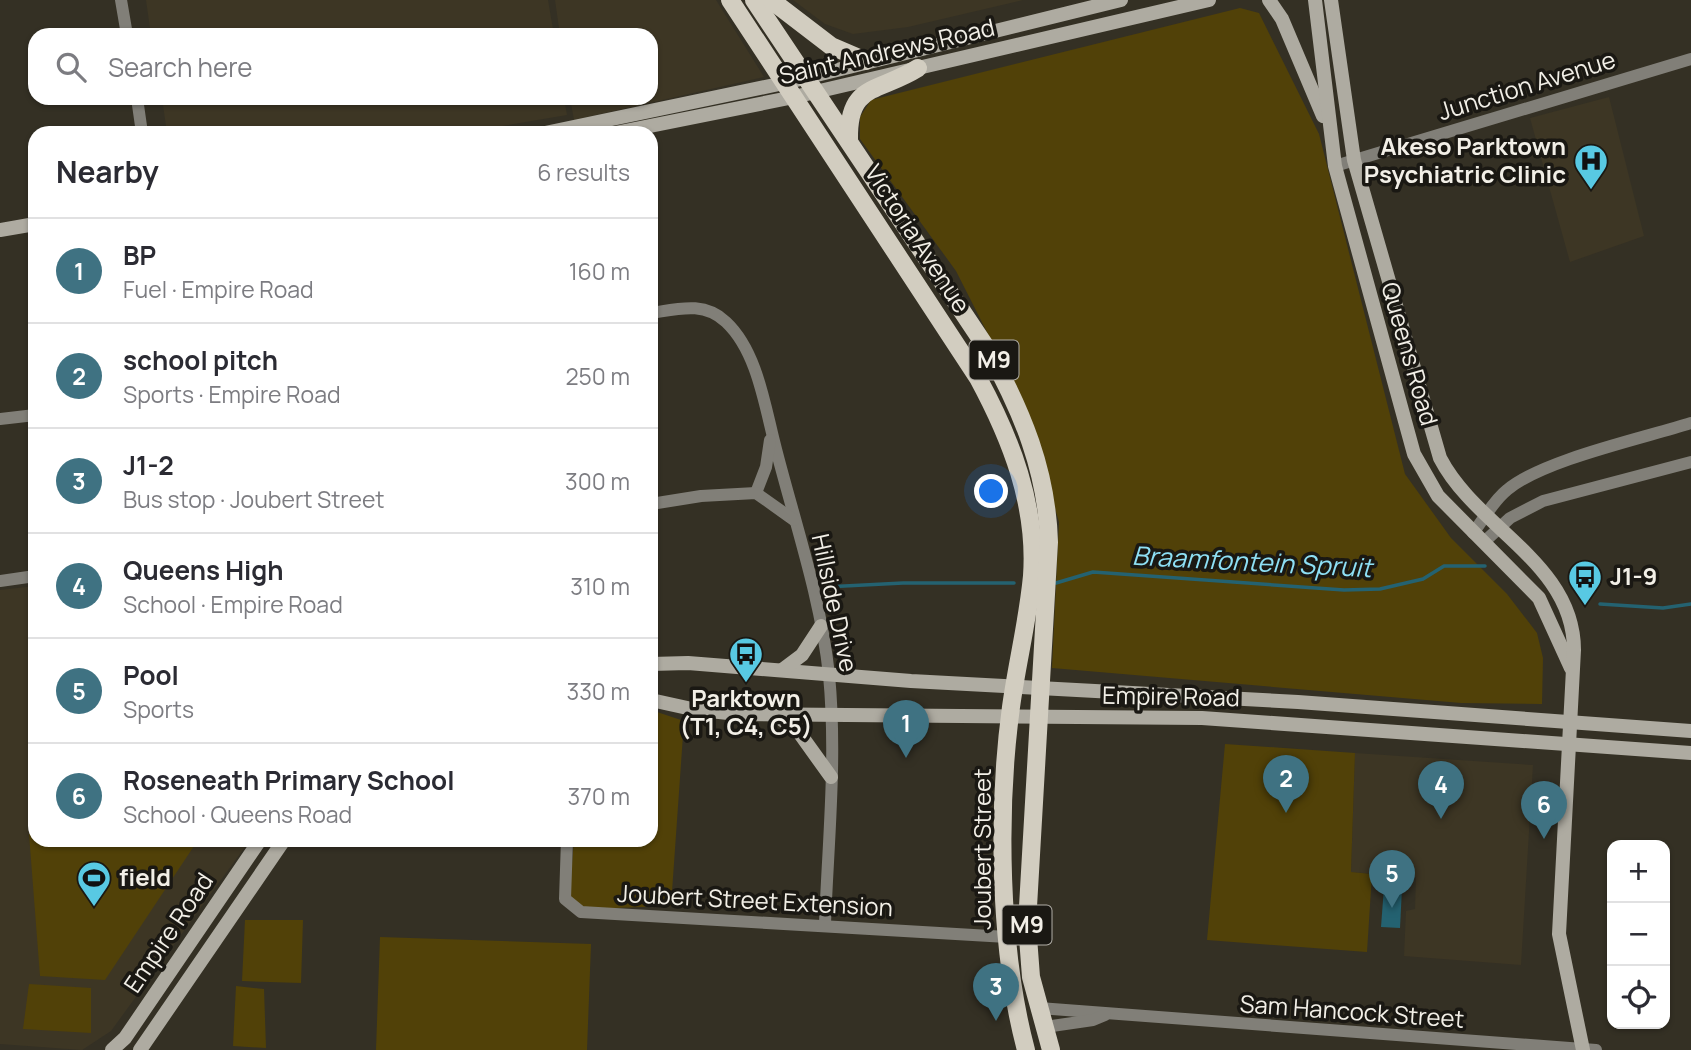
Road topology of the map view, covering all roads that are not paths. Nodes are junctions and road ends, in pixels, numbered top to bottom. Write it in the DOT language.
graph roads {
  1 [pos="121,0"];
  2 [pos="730,0"];
  3 [pos="754,0"];
  4 [pos="771,0"];
  5 [pos="1121,0"];
  6 [pos="1209,0"];
  7 [pos="1269,0"];
  8 [pos="1315,0"];
  9 [pos="1331,0"];
  10 [pos="1339,0"];
  11 [pos="1332,19"];
  12 [pos="126,28"];
  13 [pos="1691,59"];
  14 [pos="866,61"];
  15 [pos="918,68"];
  16 [pos="807,76"];
  17 [pos="789,90"];
  18 [pos="817,92"];
  19 [pos="138,105"];
  20 [pos="141,126"];
  21 [pos="585,126"];
  22 [pos="643,126"];
  23 [pos="1330,133"];
  24 [pos="849,139"];
  25 [pos="1354,160"];
  26 [pos="1335,166"];
  27 [pos="28,217"];
  28 [pos="0,221"];
  29 [pos="28,225"];
  30 [pos="0,230"];
  31 [pos="658,312"];
  32 [pos="28,416"];
  33 [pos="0,419"];
  34 [pos="1691,423"];
  35 [pos="769,425"];
  36 [pos="1691,463"];
  37 [pos="756,493"];
  38 [pos="658,503"];
  39 [pos="1486,517"];
  40 [pos="794,520"];
  41 [pos="1499,527"];
  42 [pos="1479,538"];
  43 [pos="28,577"];
  44 [pos="0,581"];
  45 [pos="821,626"];
  46 [pos="658,664"];
  47 [pos="1572,669"];
  48 [pos="782,670"];
  49 [pos="829,673"];
  50 [pos="1016,688"];
  51 [pos="1041,688"];
  52 [pos="658,701"];
  53 [pos="773,714"];
  54 [pos="831,715"];
  55 [pos="1010,718"];
  56 [pos="1040,719"];
  57 [pos="1571,722"];
  58 [pos="1691,731"];
  59 [pos="1569,746"];
  60 [pos="1691,753"];
  61 [pos="831,777"];
  62 [pos="255,847"];
  63 [pos="279,847"];
  64 [pos="567,847"];
  65 [pos="825,925"];
  66 [pos="1007,937"];
  67 [pos="1039,1008"];
  68 [pos="1106,1015"];
  69 [pos="1045,1027"];
  70 [pos="112,1050"];
  71 [pos="140,1050"];
  72 [pos="1026,1050"];
  73 [pos="1051,1050"];
  74 [pos="1588,1050"];
  1 -- 12 [label="street"];
  2 -- 17 [label="main road, Victoria Avenue / M9"];
  3 -- 16 [label="main road, Victoria Avenue / M9"];
  4 -- 14 [label="main road"];
  5 -- 14 [label="main road, Saint Andrews Road"];
  6 -- 15 [label="main road, Saint Andrews Road"];
  7 -- 23 [label="main road"];
  8 -- 23 [label="main road, Queens Road"];
  9 -- 11 [label="main road, Queens Road"];
  10 -- 11 [label="main road"];
  11 -- 25 [label="main road, Queens Road"];
  13 -- 25 [label="street, Junction Avenue"];
  14 -- 16 [label="main road, Saint Andrews Road"];
  15 -- 18 [label="main road, Saint Andrews Road"];
  15 -- 24 [label="main road"];
  16 -- 17 [label="main road, Saint Andrews Road"];
  16 -- 18 [label="main road, Victoria Avenue / M9"];
  17 -- 18 [label="main road, Saint Andrews Road"];
  17 -- 21 [label="main road, Saint Andrews Road"];
  17 -- 22 [label="main road, Saint Andrews Road"];
  17 -- 50 [label="main road, Victoria Avenue / M9"];
  18 -- 24 [label="main road, Victoria Avenue / M9"];
  19 -- 20 [label="street"];
  23 -- 26 [label="main road, Queens Road"];
  24 -- 51 [label="main road, Victoria Avenue / M9"];
  25 -- 26 [label="street, Junction Avenue"];
  25 -- 39 [label="main road, Queens Road"];
  26 -- 42 [label="main road, Queens Road"];
  27 -- 28 [label="main road"];
  29 -- 30 [label="main road"];
  31 -- 35 [label="street, Hillside Drive"];
  32 -- 33 [label="street"];
  34 -- 39 [label="street"];
  35 -- 37 [label="street"];
  35 -- 40 [label="street, Hillside Drive"];
  36 -- 41 [label="street"];
  37 -- 38 [label="street"];
  37 -- 40 [label="street"];
  39 -- 41 [label="main road, Queens Road"];
  39 -- 42 [label="street"];
  40 -- 45 [label="street, Hillside Drive"];
  41 -- 42 [label="street"];
  41 -- 47 [label="main road, Queens Road"];
  42 -- 47 [label="main road, Queens Road"];
  43 -- 44 [label="street"];
  45 -- 48 [label="main road"];
  45 -- 49 [label="street, Hillside Drive"];
  46 -- 48 [label="main road, Empire Road"];
  47 -- 57 [label="main road, Queens Road"];
  48 -- 49 [label="main road, Empire Road"];
  49 -- 50 [label="main road, Empire Road"];
  49 -- 54 [label="street, Hillside Drive"];
  50 -- 51 [label="main road, Empire Road"];
  50 -- 55 [label="main road, Joubert Street / M9"];
  51 -- 56 [label="main road, Joubert Street / M9"];
  51 -- 57 [label="main road, Empire Road"];
  52 -- 53 [label="main road, Empire Road"];
  53 -- 54 [label="main road, Empire Road"];
  53 -- 61 [label="main road"];
  54 -- 55 [label="main road, Empire Road"];
  54 -- 61 [label="street, Hillside Drive"];
  55 -- 56 [label="main road, Empire Road"];
  55 -- 66 [label="main road, Joubert Street / M9"];
  56 -- 59 [label="main road, Empire Road"];
  56 -- 67 [label="main road, Joubert Street / M9"];
  57 -- 58 [label="main road, Empire Road"];
  57 -- 59 [label="main road, Queens Road"];
  59 -- 60 [label="main road, Empire Road"];
  59 -- 74 [label="main road, Queens Road"];
  61 -- 65 [label="street, Hillside Drive"];
  62 -- 70 [label="main road, Empire Road"];
  63 -- 71 [label="main road, Empire Road"];
  64 -- 65 [label="street, Joubert Street Extension"];
  65 -- 66 [label="street, Joubert Street Extension"];
  66 -- 72 [label="main road, Joubert Street / M9"];
  67 -- 68 [label="street, Sam Hancock Street"];
  67 -- 69 [label="main road, Joubert Street / M9"];
  68 -- 69 [label="street, Sam Hancock Street"];
  68 -- 74 [label="street, Sam Hancock Street"];
  69 -- 73 [label="main road, Joubert Street / M9"];
}
